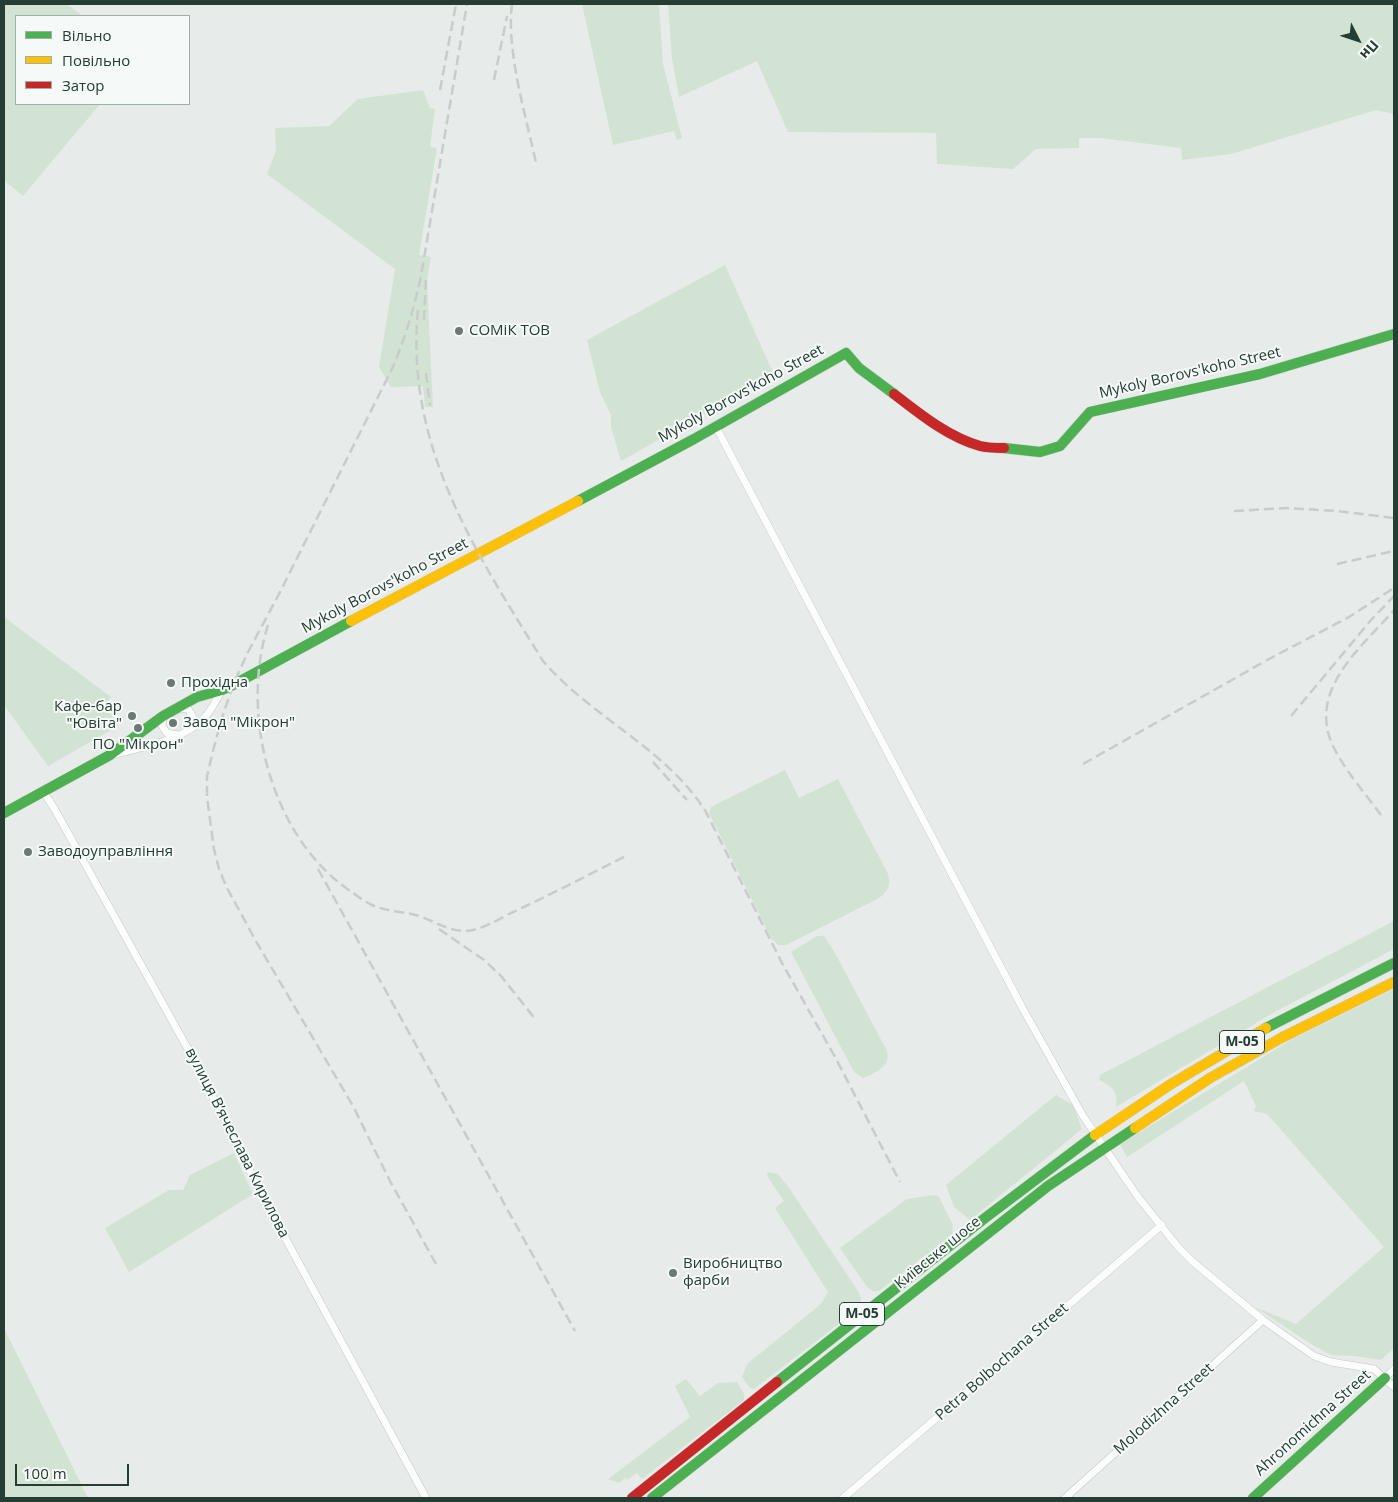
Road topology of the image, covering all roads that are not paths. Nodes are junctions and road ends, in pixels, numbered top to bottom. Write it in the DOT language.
graph roads {
  1 [pos="1394,334"];
  2 [pos="716,427"];
  3 [pos="222,690"];
  4 [pos="178,708"];
  5 [pos="163,716"];
  6 [pos="189,729"];
  7 [pos="178,736"];
  8 [pos="110,755"];
  9 [pos="43,791"];
  10 [pos="4,813"];
  11 [pos="1394,963"];
  12 [pos="1394,982"];
  13 [pos="1096,1134"];
  14 [pos="1105,1146"];
  15 [pos="1162,1225"];
  16 [pos="1263,1320"];
  17 [pos="1394,1370"];
  18 [pos="1385,1378"];
  19 [pos="1394,1387"];
  20 [pos="426,1498"];
  21 [pos="632,1498"];
  22 [pos="652,1498"];
  23 [pos="843,1498"];
  24 [pos="1065,1498"];
  25 [pos="1253,1498"];
  1 -- 2 [label="main road, Mykoly Borovs'koho Street"];
  2 -- 3 [label="main road, Mykoly Borovs'koho Street"];
  2 -- 13 [label="street"];
  3 -- 4 [label="main road, Mykoly Borovs'koho Street"];
  3 -- 6 [label="street, Mykoly Borovs'koho Street"];
  4 -- 5 [label="main road, Mykoly Borovs'koho Street"];
  4 -- 6 [label="street"];
  5 -- 7 [label="street"];
  5 -- 8 [label="main road, Mykoly Borovs'koho Street"];
  6 -- 7 [label="street, Mykoly Borovs'koho Street"];
  7 -- 8 [label="street, Mykoly Borovs'koho Street"];
  8 -- 9 [label="main road, Mykoly Borovs'koho Street"];
  9 -- 10 [label="main road, Mykoly Borovs'koho Street"];
  9 -- 20 [label="street, вулиця Вʼячеслава Кирилова"];
  11 -- 13 [label="main road, М-05"];
  12 -- 14 [label="main road, М-05"];
  13 -- 14 [label="street"];
  13 -- 21 [label="main road, М-05"];
  14 -- 15 [label="street"];
  14 -- 22 [label="main road, Київське шосе / М-05"];
  15 -- 16 [label="street"];
  15 -- 23 [label="street, Petra Bolbochana Street"];
  16 -- 18 [label="street"];
  16 -- 24 [label="street, Molodizhna Street"];
  17 -- 18 [label="street, Ahronomichna Street"];
  18 -- 19 [label="street"];
  18 -- 25 [label="main road, Ahronomichna Street"];
}
